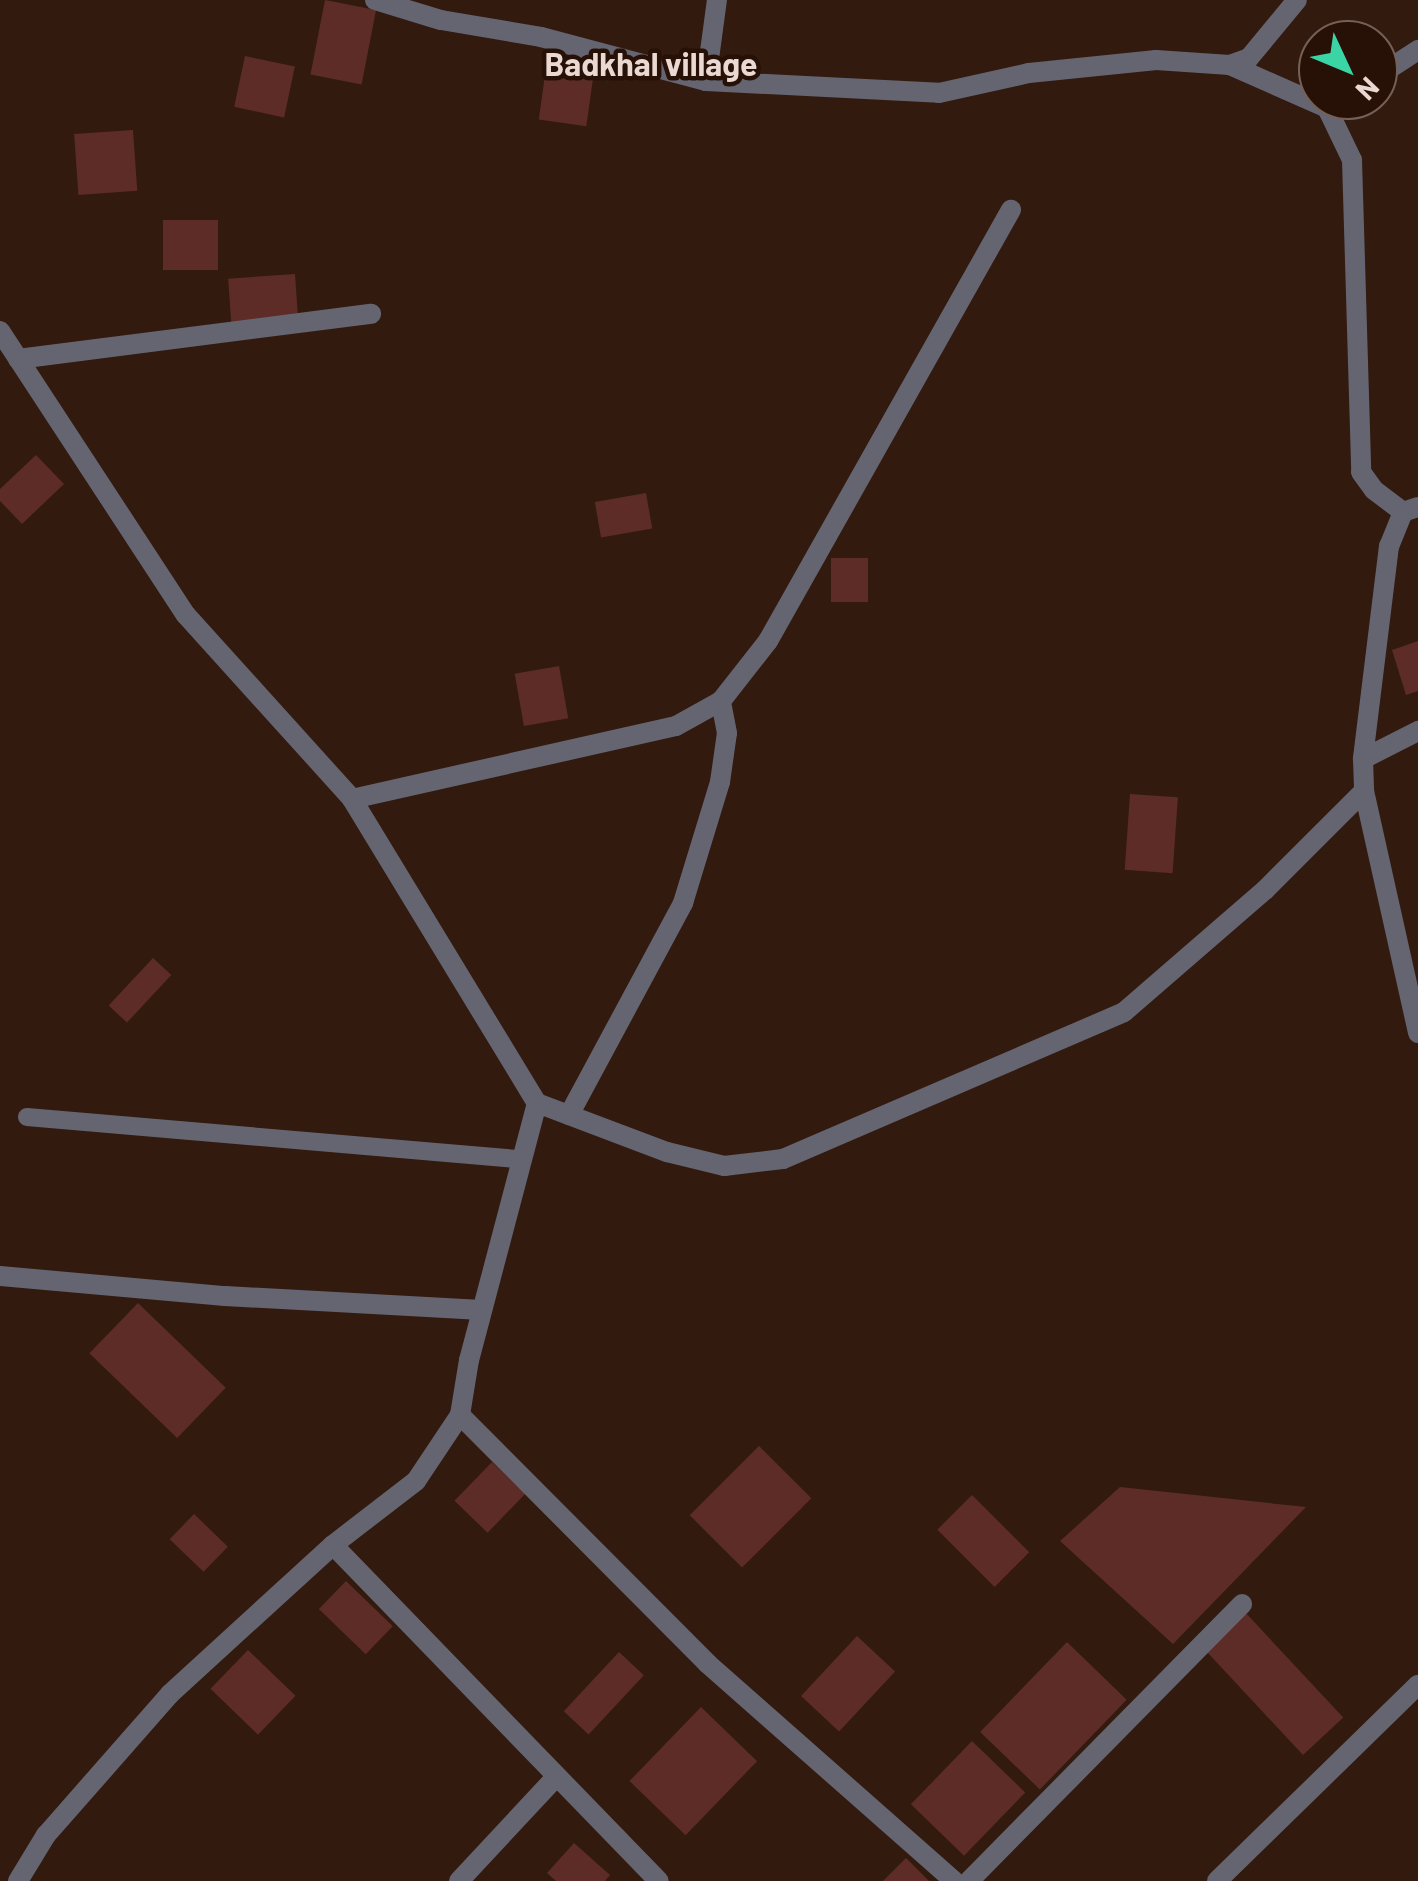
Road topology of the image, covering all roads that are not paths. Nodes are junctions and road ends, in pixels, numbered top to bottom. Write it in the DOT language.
graph roads {
  1 [pos="375,0"];
  2 [pos="717,0"];
  3 [pos="1297,0"];
  4 [pos="1230,65"];
  5 [pos="706,82"];
  6 [pos="1298,90"];
  7 [pos="1339,120"];
  8 [pos="1010,210"];
  9 [pos="371,314"];
  10 [pos="0,331"];
  11 [pos="18,360"];
  12 [pos="1410,509"];
  13 [pos="721,702"];
  14 [pos="1418,731"];
  15 [pos="1363,759"];
  16 [pos="1364,790"];
  17 [pos="352,799"];
  18 [pos="1418,1032"];
  19 [pos="537,1103"];
  20 [pos="569,1115"];
  21 [pos="27,1117"];
  22 [pos="520,1159"];
  23 [pos="0,1276"];
  24 [pos="482,1310"];
  25 [pos="460,1416"];
  26 [pos="332,1545"];
  27 [pos="1242,1604"];
  28 [pos="1418,1685"];
  29 [pos="556,1777"];
  30 [pos="18,1881"];
  31 [pos="459,1881"];
  32 [pos="659,1881"];
  33 [pos="954,1881"];
  34 [pos="968,1881"];
  35 [pos="1216,1881"];
  1 -- 5 [label="street"];
  2 -- 5 [label="street"];
  3 -- 4 [label="street"];
  4 -- 5 [label="street"];
  4 -- 6 [label="street"];
  7 -- 12 [label="street"];
  8 -- 13 [label="street"];
  9 -- 11 [label="street"];
  10 -- 11 [label="street"];
  11 -- 17 [label="street"];
  12 -- 15 [label="street"];
  13 -- 17 [label="street"];
  13 -- 20 [label="street"];
  14 -- 15 [label="street"];
  15 -- 16 [label="street"];
  16 -- 18 [label="street"];
  16 -- 20 [label="street"];
  17 -- 19 [label="street"];
  19 -- 20 [label="street"];
  19 -- 22 [label="street"];
  21 -- 22 [label="lane"];
  22 -- 24 [label="street"];
  23 -- 24 [label="street"];
  24 -- 25 [label="street"];
  25 -- 26 [label="street"];
  25 -- 33 [label="street"];
  26 -- 29 [label="street"];
  26 -- 30 [label="street"];
  27 -- 34 [label="street"];
  28 -- 35 [label="street"];
  29 -- 31 [label="street"];
  29 -- 32 [label="street"];
}
